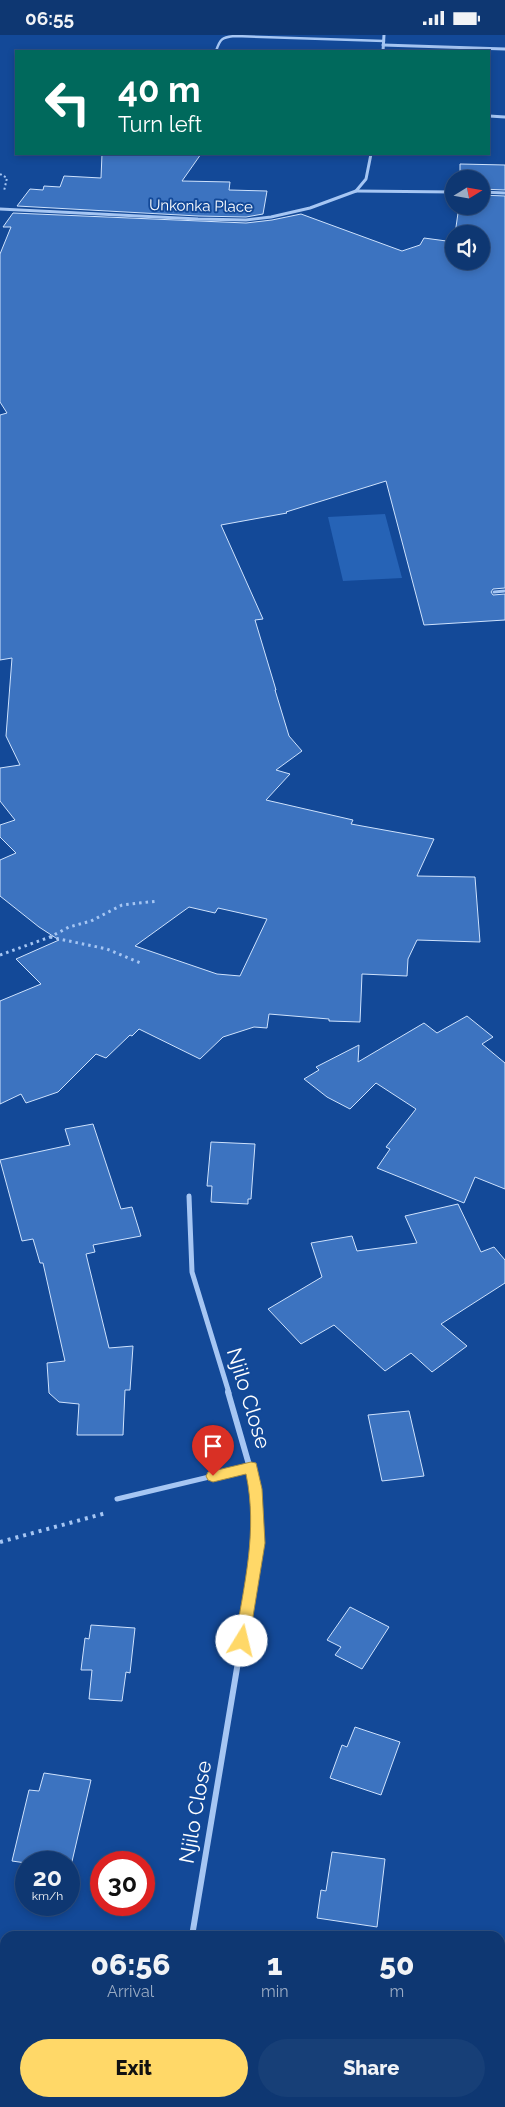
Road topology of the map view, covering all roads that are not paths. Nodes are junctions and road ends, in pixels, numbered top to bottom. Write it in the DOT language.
graph roads {
  1 [pos="384,35"];
  2 [pos="383,43"];
  3 [pos="505,49"];
  4 [pos="216,50"];
  5 [pos="382,50"];
  6 [pos="490,116"];
  7 [pos="505,117"];
  8 [pos="371,155"];
  9 [pos="356,191"];
  10 [pos="445,191"];
  11 [pos="490,192"];
  12 [pos="505,193"];
  13 [pos="0,209"];
  14 [pos="505,591"];
  15 [pos="494,592"];
  16 [pos="189,1196"];
  17 [pos="251,1467"];
  18 [pos="117,1499"];
  19 [pos="193,1931"];
  1 -- 2 [label="street"];
  2 -- 3 [label="street"];
  2 -- 4 [label="lane"];
  2 -- 5 [label="street"];
  6 -- 7 [label="street"];
  8 -- 9 [label="street"];
  9 -- 10 [label="street, Unkonka Place"];
  9 -- 13 [label="street, Unkonka Place"];
  11 -- 12 [label="street"];
  14 -- 15 [label="lane"];
  16 -- 17 [label="street, Njilo Close"];
  17 -- 18 [label="lane"];
  17 -- 19 [label="street, Njilo Close"];
}
